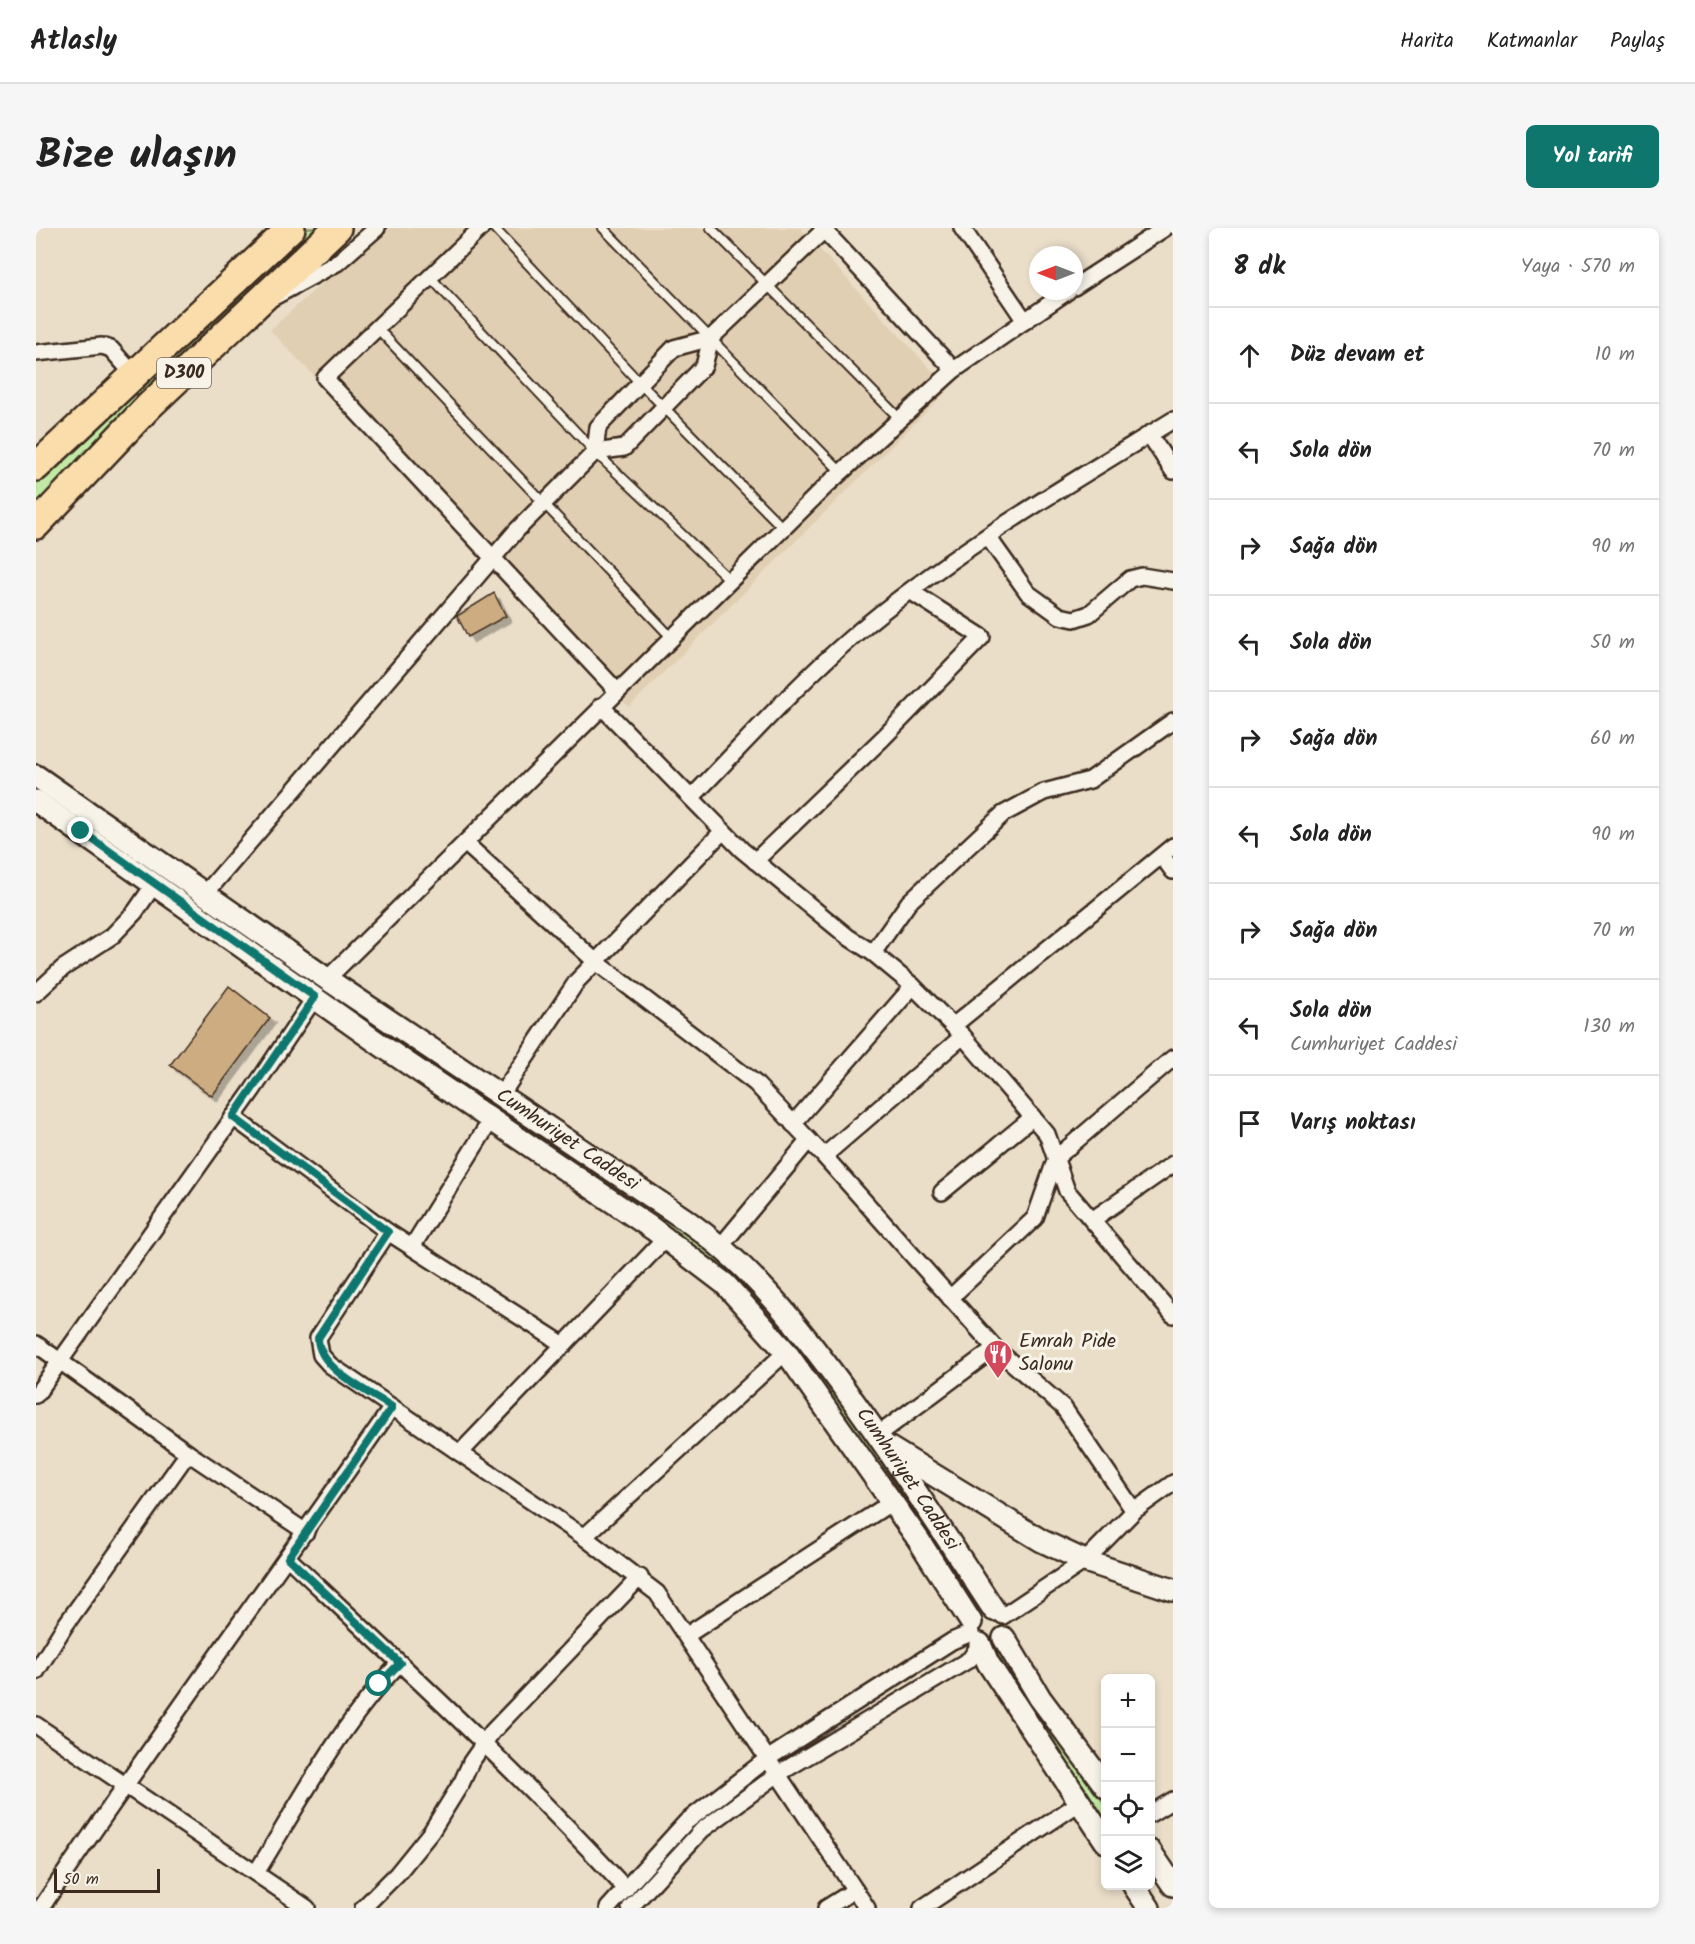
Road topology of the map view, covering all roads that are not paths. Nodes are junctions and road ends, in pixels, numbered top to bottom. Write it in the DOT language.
graph roads {
  1 [pos="291,228"];
  2 [pos="338,228"];
  3 [pos="377,228"];
  4 [pos="481,228"];
  5 [pos="494,228"];
  6 [pos="603,228"];
  7 [pos="711,228"];
  8 [pos="962,228"];
  9 [pos="1165,228"];
  10 [pos="823,229"];
  11 [pos="430,277"];
  12 [pos="1083,281"];
  13 [pos="768,284"];
  14 [pos="1055,300"];
  15 [pos="255,306"];
  16 [pos="1025,321"];
  17 [pos="377,328"];
  18 [pos="711,338"];
  19 [pos="36,353"];
  20 [pos="954,370"];
  21 [pos="134,375"];
  22 [pos="640,383"];
  23 [pos="664,408"];
  24 [pos="900,419"];
  25 [pos="1173,420"];
  26 [pos="1149,434"];
  27 [pos="595,452"];
  28 [pos="36,467"];
  29 [pos="1173,471"];
  30 [pos="841,472"];
  31 [pos="544,503"];
  32 [pos="36,525"];
  33 [pos="783,528"];
  34 [pos="988,537"];
  35 [pos="493,557"];
  36 [pos="730,580"];
  37 [pos="1173,581"];
  38 [pos="910,591"];
  39 [pos="671,637"];
  40 [pos="617,691"];
  41 [pos="601,706"];
  42 [pos="1173,721"];
  43 [pos="36,776"];
  44 [pos="691,798"];
  45 [pos="36,801"];
  46 [pos="723,831"];
  47 [pos="465,843"];
  48 [pos="1167,851"];
  49 [pos="755,861"];
  50 [pos="1173,871"];
  51 [pos="155,883"];
  52 [pos="205,894"];
  53 [pos="873,953"];
  54 [pos="595,960"];
  55 [pos="327,979"];
  56 [pos="913,986"];
  57 [pos="36,993"];
  58 [pos="315,997"];
  59 [pos="958,1031"];
  60 [pos="1173,1058"];
  61 [pos="501,1095"];
  62 [pos="233,1117"];
  63 [pos="1033,1117"];
  64 [pos="491,1120"];
  65 [pos="793,1124"];
  66 [pos="809,1140"];
  67 [pos="824,1156"];
  68 [pos="1056,1158"];
  69 [pos="1173,1164"];
  70 [pos="942,1192"];
  71 [pos="1092,1220"];
  72 [pos="388,1232"];
  73 [pos="666,1238"];
  74 [pos="721,1246"];
  75 [pos="412,1247"];
  76 [pos="950,1298"];
  77 [pos="1167,1298"];
  78 [pos="1173,1316"];
  79 [pos="36,1344"];
  80 [pos="564,1345"];
  81 [pos="995,1347"];
  82 [pos="786,1352"];
  83 [pos="60,1361"];
  84 [pos="36,1395"];
  85 [pos="392,1407"];
  86 [pos="881,1440"];
  87 [pos="188,1453"];
  88 [pos="460,1454"];
  89 [pos="1173,1483"];
  90 [pos="892,1502"];
  91 [pos="1134,1511"];
  92 [pos="306,1532"];
  93 [pos="584,1537"];
  94 [pos="288,1558"];
  95 [pos="1085,1561"];
  96 [pos="640,1578"];
  97 [pos="1173,1590"];
  98 [pos="999,1613"];
  99 [pos="974,1633"];
  100 [pos="687,1635"];
  101 [pos="1004,1638"];
  102 [pos="400,1663"];
  103 [pos="36,1672"];
  104 [pos="36,1725"];
  105 [pos="485,1742"];
  106 [pos="766,1759"];
  107 [pos="778,1774"];
  108 [pos="1102,1782"];
  109 [pos="124,1785"];
  110 [pos="1173,1800"];
  111 [pos="1079,1803"];
  112 [pos="1155,1811"];
  113 [pos="1102,1836"];
  114 [pos="1155,1858"];
  115 [pos="256,1873"];
  116 [pos="1173,1885"];
  117 [pos="626,1889"];
  118 [pos="855,1890"];
  119 [pos="1137,1890"];
  120 [pos="41,1908"];
  121 [pos="307,1908"];
  122 [pos="363,1908"];
  123 [pos="608,1908"];
  124 [pos="630,1908"];
  125 [pos="826,1908"];
  126 [pos="867,1908"];
  127 [pos="922,1908"];
  128 [pos="1149,1908"];
  1 -- 21 [label="highway, D300"];
  2 -- 15 [label="highway, D300"];
  3 -- 15 [label="street"];
  4 -- 11 [label="street"];
  5 -- 22 [label="lane"];
  6 -- 18 [label="lane"];
  7 -- 13 [label="lane"];
  8 -- 16 [label="street"];
  9 -- 12 [label="street"];
  10 -- 13 [label="street"];
  10 -- 20 [label="street"];
  11 -- 17 [label="street"];
  11 -- 27 [label="lane"];
  13 -- 18 [label="street"];
  13 -- 24 [label="lane"];
  14 -- 16 [label="street"];
  15 -- 32 [label="highway, D300"];
  16 -- 20 [label="street"];
  17 -- 31 [label="lane"];
  17 -- 35 [label="street"];
  18 -- 22 [label="street"];
  18 -- 23 [label="street"];
  18 -- 30 [label="lane"];
  19 -- 21 [label="street"];
  20 -- 24 [label="street"];
  21 -- 28 [label="highway, D300"];
  22 -- 23 [label="lane"];
  22 -- 27 [label="street"];
  23 -- 27 [label="street"];
  23 -- 33 [label="lane"];
  24 -- 30 [label="street"];
  25 -- 26 [label="street"];
  26 -- 29 [label="street"];
  26 -- 34 [label="street"];
  27 -- 31 [label="street"];
  27 -- 36 [label="lane"];
  30 -- 33 [label="street"];
  31 -- 35 [label="street"];
  31 -- 39 [label="lane"];
  33 -- 36 [label="street"];
  34 -- 37 [label="street"];
  34 -- 38 [label="street"];
  35 -- 40 [label="street"];
  35 -- 52 [label="street"];
  36 -- 39 [label="street"];
  38 -- 44 [label="street"];
  38 -- 49 [label="street"];
  39 -- 40 [label="street"];
  40 -- 41 [label="street"];
  41 -- 44 [label="street"];
  41 -- 47 [label="street"];
  42 -- 53 [label="street"];
  43 -- 52 [label="main road, Cumhuriyet Caddesi"];
  44 -- 46 [label="street"];
  45 -- 51 [label="main road, Cumhuriyet Caddesi"];
  46 -- 49 [label="street"];
  46 -- 54 [label="street"];
  47 -- 54 [label="street"];
  47 -- 55 [label="street"];
  48 -- 50 [label="street"];
  48 -- 59 [label="street"];
  49 -- 53 [label="street"];
  51 -- 57 [label="street"];
  51 -- 58 [label="main road, Cumhuriyet Caddesi"];
  52 -- 55 [label="main road, Cumhuriyet Caddesi"];
  53 -- 56 [label="street"];
  54 -- 61 [label="street"];
  54 -- 65 [label="street"];
  55 -- 58 [label="main road"];
  55 -- 61 [label="main road, Cumhuriyet Caddesi"];
  56 -- 59 [label="street"];
  56 -- 65 [label="street"];
  58 -- 62 [label="street"];
  58 -- 64 [label="main road, Cumhuriyet Caddesi"];
  59 -- 63 [label="street"];
  59 -- 67 [label="street"];
  60 -- 68 [label="street"];
  61 -- 74 [label="main road, Cumhuriyet Caddesi"];
  62 -- 72 [label="street"];
  62 -- 83 [label="street"];
  63 -- 68 [label="street"];
  63 -- 70 [label="street"];
  64 -- 73 [label="main road, Cumhuriyet Caddesi"];
  64 -- 75 [label="street"];
  65 -- 66 [label="street"];
  66 -- 67 [label="street"];
  66 -- 74 [label="street"];
  67 -- 76 [label="street"];
  68 -- 71 [label="street"];
  68 -- 76 [label="street"];
  69 -- 71 [label="street"];
  71 -- 77 [label="street"];
  72 -- 75 [label="street"];
  72 -- 85 [label="street"];
  73 -- 80 [label="street"];
  73 -- 82 [label="main road, Cumhuriyet Caddesi"];
  74 -- 86 [label="main road, Cumhuriyet Caddesi"];
  75 -- 80 [label="street"];
  76 -- 81 [label="street"];
  77 -- 78 [label="street"];
  79 -- 83 [label="street"];
  80 -- 88 [label="street"];
  81 -- 86 [label="street"];
  81 -- 91 [label="street"];
  82 -- 90 [label="main road, Cumhuriyet Caddesi"];
  82 -- 93 [label="street"];
  83 -- 84 [label="street"];
  83 -- 87 [label="street"];
  85 -- 88 [label="street"];
  85 -- 92 [label="street"];
  86 -- 95 [label="main road"];
  86 -- 98 [label="main road, Cumhuriyet Caddesi"];
  87 -- 92 [label="street"];
  87 -- 103 [label="street"];
  88 -- 93 [label="street"];
  89 -- 91 [label="street"];
  90 -- 99 [label="main road, Cumhuriyet Caddesi"];
  90 -- 100 [label="street"];
  91 -- 95 [label="street"];
  92 -- 94 [label="street"];
  93 -- 96 [label="street"];
  94 -- 102 [label="street"];
  94 -- 109 [label="street"];
  95 -- 97 [label="main road"];
  95 -- 98 [label="street"];
  96 -- 100 [label="street"];
  96 -- 105 [label="street"];
  98 -- 99 [label="main road"];
  98 -- 101 [label="main road"];
  99 -- 101 [label="main road"];
  99 -- 106 [label="street"];
  99 -- 107 [label="street"];
  99 -- 111 [label="main road, Cumhuriyet Caddesi"];
  100 -- 106 [label="street"];
  101 -- 108 [label="main road"];
  102 -- 105 [label="street"];
  102 -- 115 [label="street"];
  104 -- 109 [label="street"];
  105 -- 117 [label="street"];
  105 -- 122 [label="street"];
  106 -- 107 [label="street"];
  106 -- 117 [label="street"];
  107 -- 118 [label="street"];
  107 -- 124 [label="street"];
  109 -- 115 [label="street"];
  109 -- 120 [label="street"];
  110 -- 112 [label="street"];
  111 -- 113 [label="main road, Cumhuriyet Caddesi"];
  111 -- 127 [label="street"];
  114 -- 116 [label="main road"];
  115 -- 121 [label="street"];
  117 -- 123 [label="street"];
  118 -- 125 [label="street"];
  118 -- 126 [label="street"];
  119 -- 128 [label="main road"];
}
